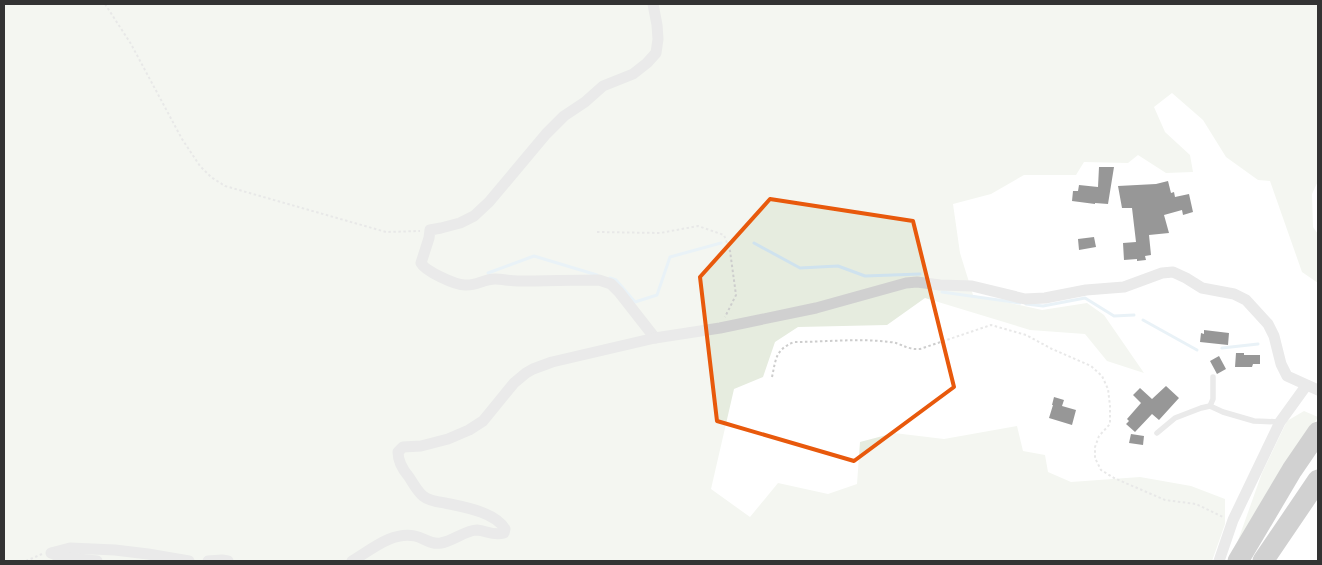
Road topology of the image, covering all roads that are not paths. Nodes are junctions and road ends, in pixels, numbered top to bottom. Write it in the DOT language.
graph roads {
  1 [pos="653,4"];
  2 [pos="655,338"];
  3 [pos="1213,377"];
  4 [pos="1314,387"];
  5 [pos="1210,406"];
  6 [pos="1280,422"];
  7 [pos="1318,432"];
  8 [pos="1158,433"];
  9 [pos="1318,454"];
  10 [pos="1318,480"];
  11 [pos="97,561"];
  12 [pos="189,561"];
  13 [pos="208,561"];
  14 [pos="228,561"];
  15 [pos="352,561"];
  16 [pos="1219,561"];
  17 [pos="1238,561"];
  18 [pos="1242,561"];
  19 [pos="1263,561"];
  1 -- 2 [label="street"];
  2 -- 4 [label="street"];
  2 -- 15 [label="street"];
  3 -- 5 [label="lane"];
  4 -- 6 [label="street"];
  5 -- 6 [label="lane"];
  5 -- 8 [label="lane"];
  6 -- 16 [label="street"];
  7 -- 17 [label="highway"];
  9 -- 18 [label="highway"];
  10 -- 19 [label="highway"];
  11 -- 12 [label="street"];
  13 -- 14 [label="street"];
}
